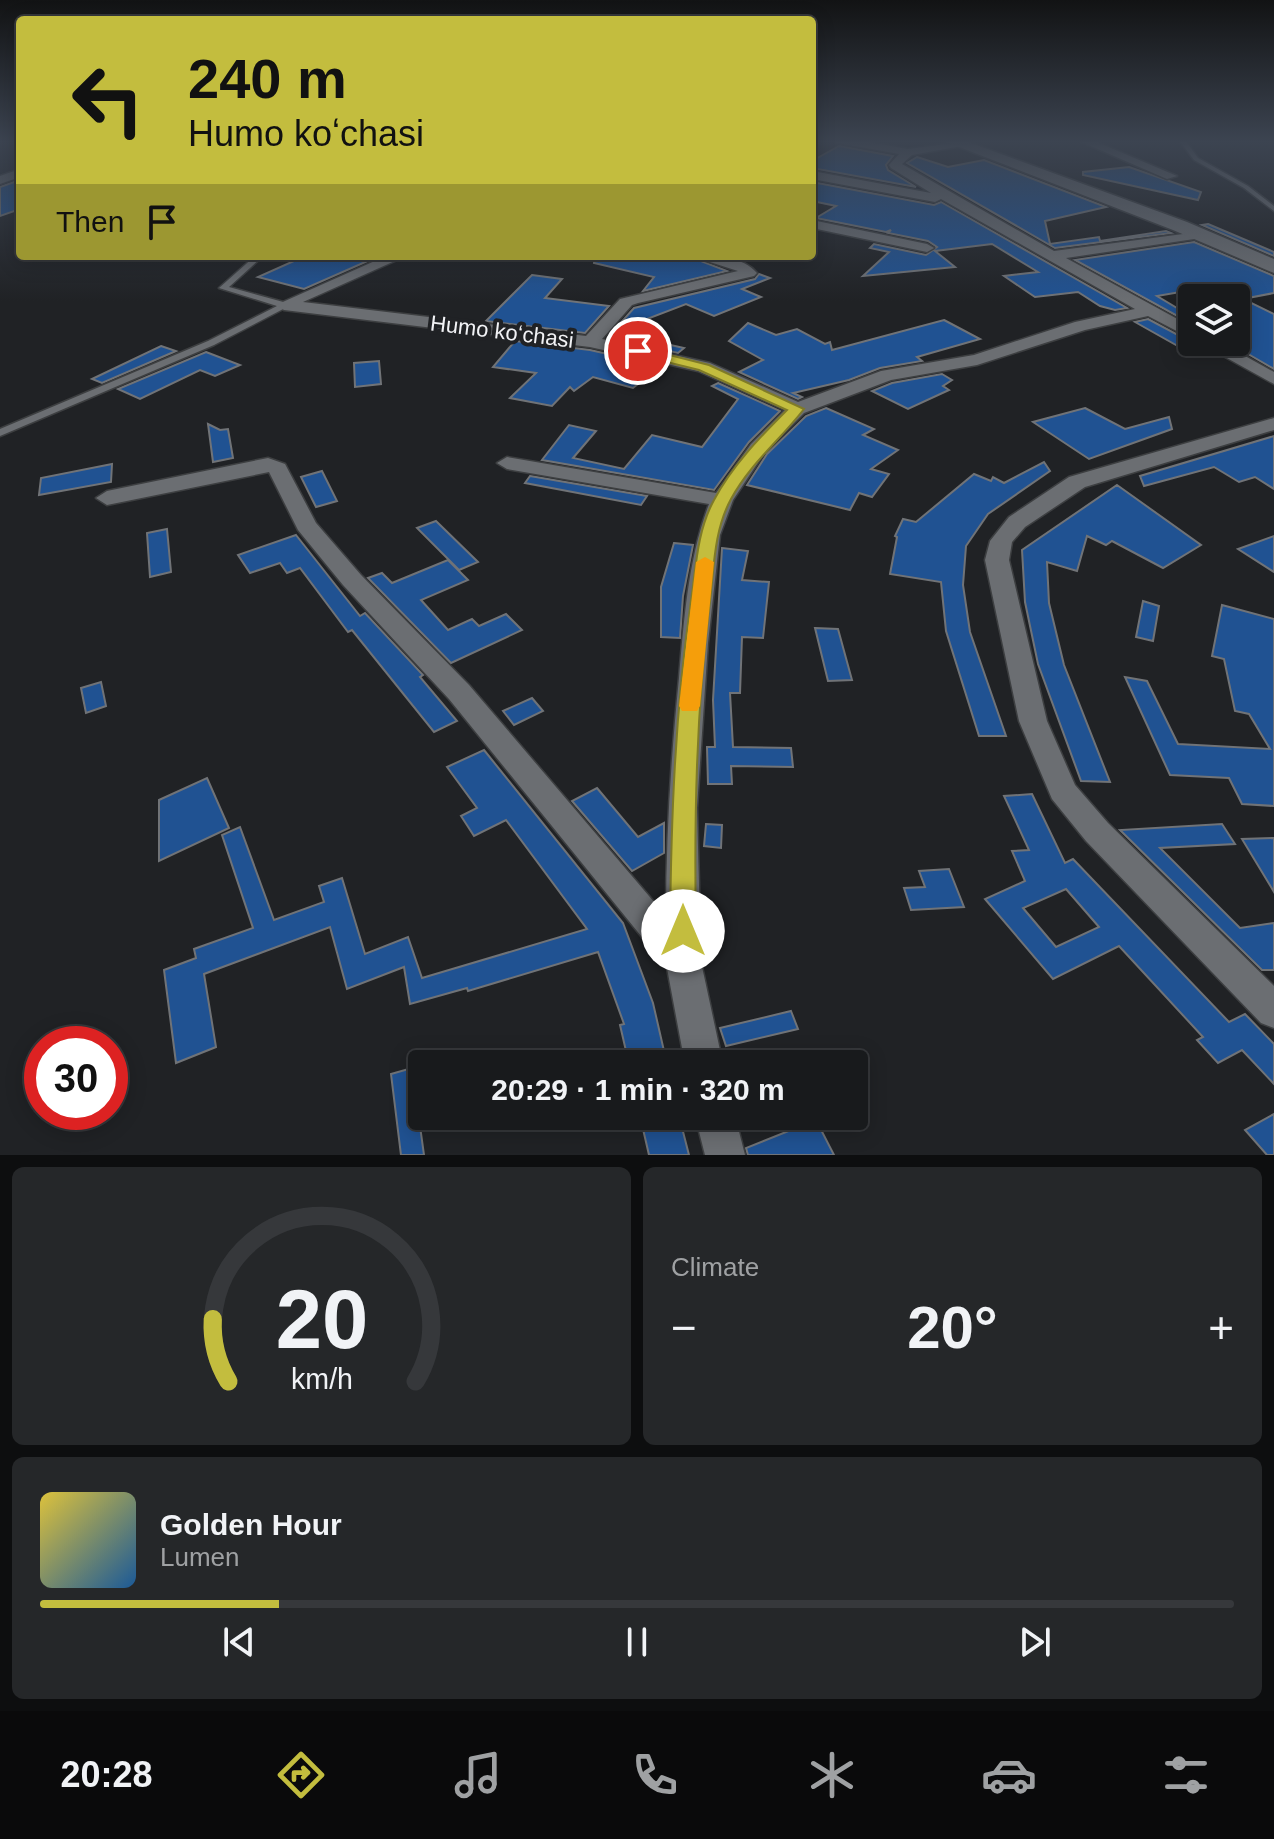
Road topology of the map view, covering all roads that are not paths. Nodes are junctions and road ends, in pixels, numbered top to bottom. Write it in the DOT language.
graph roads {
  1 [pos="914,194"];
  2 [pos="940,194"];
  3 [pos="1092,194"];
  4 [pos="1255,194"];
  5 [pos="952,201"];
  6 [pos="1274,209"];
  7 [pos="816,225"];
  8 [pos="1201,234"];
  9 [pos="927,248"];
  10 [pos="1052,256"];
  11 [pos="254,260"];
  12 [pos="390,260"];
  13 [pos="714,260"];
  14 [pos="1274,267"];
  15 [pos="284,305"];
  16 [pos="1150,311"];
  17 [pos="1178,326"];
  18 [pos="590,342"];
  19 [pos="1232,356"];
  20 [pos="1274,379"];
  21 [pos="797,409"];
  22 [pos="1274,424"];
  23 [pos="0,433"];
  24 [pos="507,463"];
  25 [pos="107,498"];
  26 [pos="722,500"];
  27 [pos="683,962"];
  28 [pos="1274,1011"];
  29 [pos="701,1050"];
  30 [pos="719,1130"];
  31 [pos="725,1155"];
  1 -- 5 [label="street"];
  2 -- 5 [label="street"];
  3 -- 8 [label="street"];
  4 -- 6 [label="lane"];
  5 -- 10 [label="street"];
  7 -- 9 [label="street"];
  8 -- 10 [label="street"];
  8 -- 14 [label="street"];
  10 -- 16 [label="street"];
  11 -- 15 [label="lane"];
  12 -- 15 [label="street"];
  13 -- 18 [label="street"];
  15 -- 18 [label="street, Humo koʻchasi"];
  15 -- 23 [label="lane"];
  16 -- 17 [label="street"];
  16 -- 21 [label="street"];
  18 -- 21 [label="street, Humo koʻchasi"];
  19 -- 20 [label="street"];
  21 -- 26 [label="street"];
  22 -- 28 [label="street"];
  24 -- 26 [label="street"];
  25 -- 27 [label="street"];
  26 -- 27 [label="street"];
  27 -- 29 [label="street"];
  30 -- 31 [label="street"];
}
